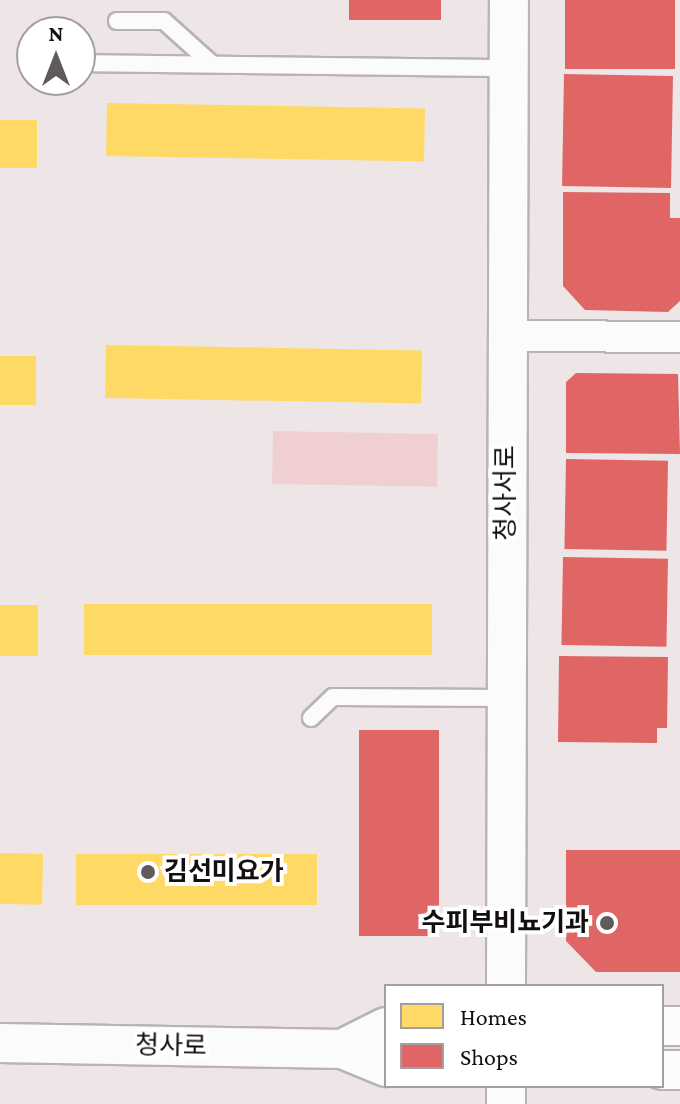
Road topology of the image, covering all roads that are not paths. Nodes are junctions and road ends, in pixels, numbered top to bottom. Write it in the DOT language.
graph roads {
  1 [pos="509,0"];
  2 [pos="117,21"];
  3 [pos="96,63"];
  4 [pos="212,64"];
  5 [pos="508,68"];
  6 [pos="508,336"];
  7 [pos="680,337"];
  8 [pos="505,698"];
  9 [pos="311,718"];
  10 [pos="506,984"];
  11 [pos="384,1028"];
  12 [pos="0,1043"];
  13 [pos="342,1049"];
  14 [pos="384,1066"];
  1 -- 5 [label="street, 청사서로"];
  2 -- 4 [label="lane"];
  3 -- 4 [label="lane"];
  4 -- 5 [label="lane"];
  5 -- 6 [label="street, 청사서로"];
  6 -- 7 [label="street"];
  6 -- 8 [label="street, 청사서로"];
  8 -- 9 [label="lane"];
  8 -- 10 [label="street, 청사서로"];
  11 -- 13 [label="street, 청사로"];
  12 -- 13 [label="street, 청사로"];
  13 -- 14 [label="street, 청사로"];
}
